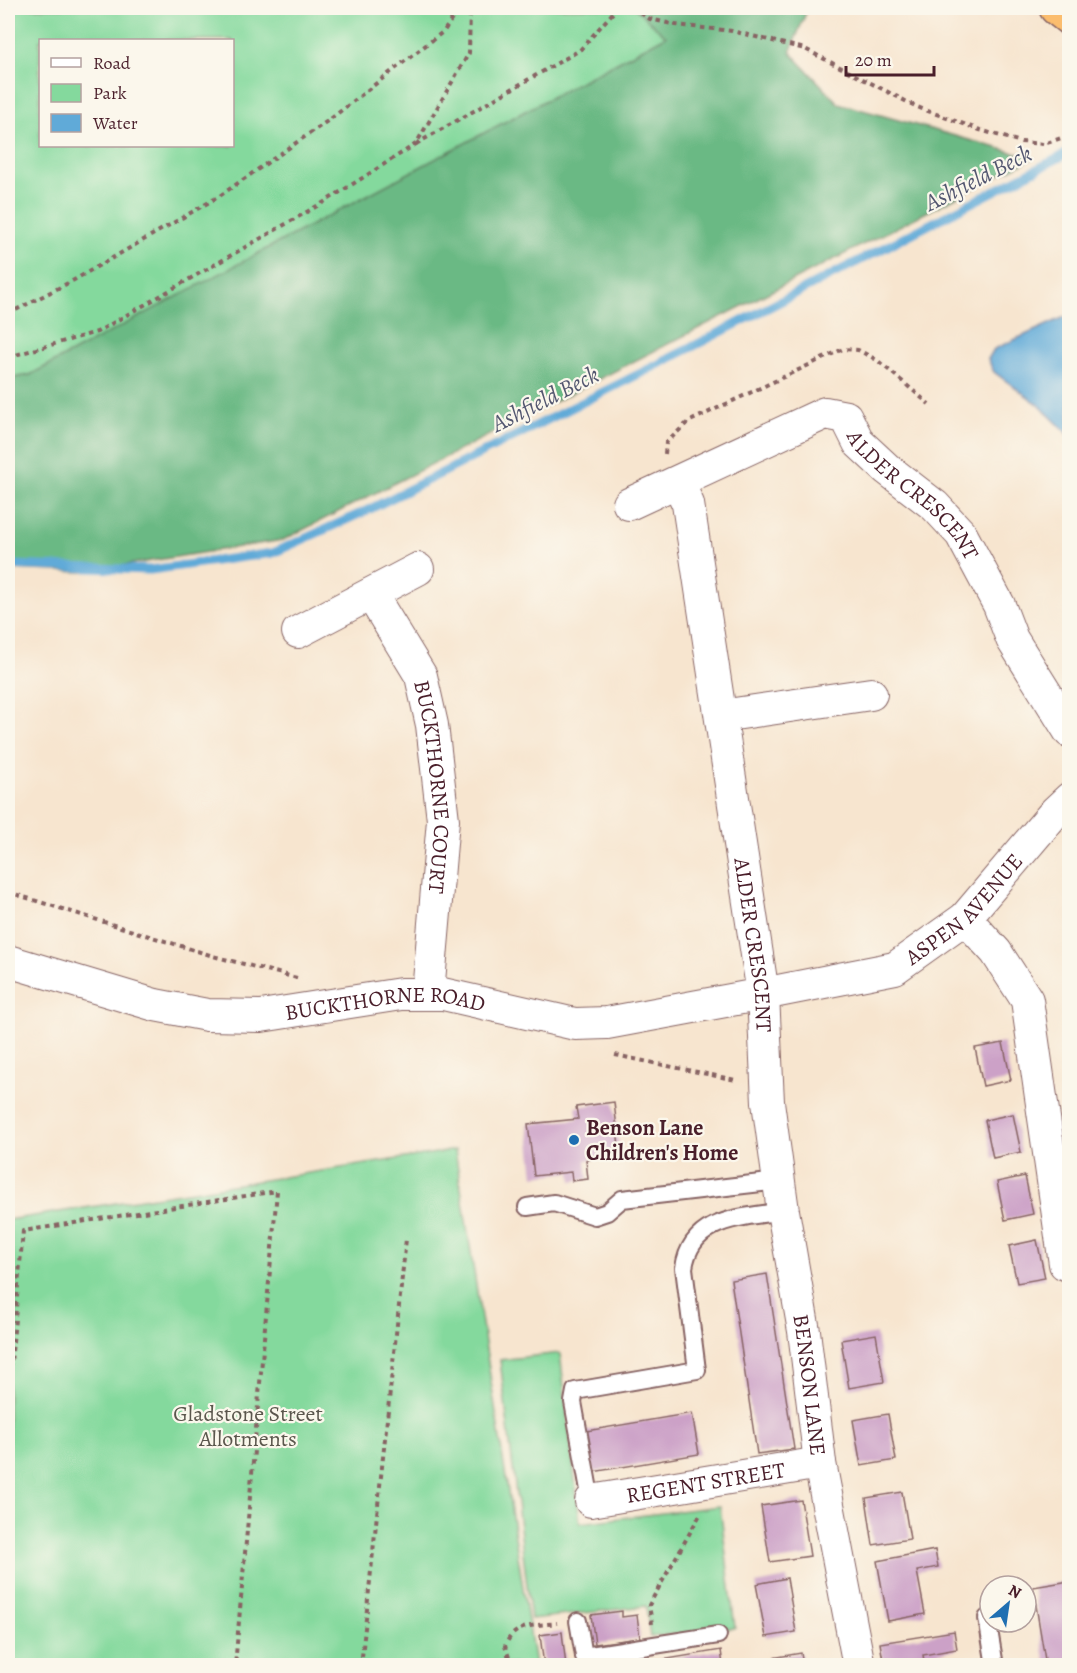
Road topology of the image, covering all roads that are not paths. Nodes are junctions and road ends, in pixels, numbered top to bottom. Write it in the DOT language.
graph roads {
  1 [pos="1056,8"];
  2 [pos="1070,19"];
  3 [pos="678,482"];
  4 [pos="629,504"];
  5 [pos="418,569"];
  6 [pos="371,594"];
  7 [pos="298,632"];
  8 [pos="871,694"];
  9 [pos="721,716"];
  10 [pos="1070,732"];
  11 [pos="1070,798"];
  12 [pos="965,918"];
  13 [pos="8,961"];
  14 [pos="428,993"];
  15 [pos="763,994"];
  16 [pos="768,1090"];
  17 [pos="1060,1156"];
  18 [pos="781,1196"];
  19 [pos="527,1207"];
  20 [pos="1065,1264"];
  21 [pos="820,1463"];
  22 [pos="591,1501"];
  23 [pos="578,1621"];
  24 [pos="990,1634"];
  25 [pos="718,1635"];
  26 [pos="587,1661"];
  27 [pos="859,1665"];
  28 [pos="995,1665"];
  1 -- 2 [label="highway"];
  3 -- 4 [label="street, ALDER CRESCENT"];
  3 -- 9 [label="street, ALDER CRESCENT"];
  3 -- 10 [label="street, ALDER CRESCENT"];
  5 -- 6 [label="street"];
  6 -- 7 [label="street"];
  6 -- 14 [label="street, BUCKTHORNE COURT"];
  8 -- 9 [label="street"];
  9 -- 15 [label="street, ALDER CRESCENT"];
  11 -- 12 [label="street, ASPEN AVENUE"];
  12 -- 15 [label="street, ASPEN AVENUE"];
  12 -- 17 [label="street"];
  13 -- 14 [label="street, BUCKTHORNE ROAD"];
  14 -- 15 [label="street, BUCKTHORNE ROAD"];
  15 -- 16 [label="street, ALDER CRESCENT"];
  16 -- 18 [label="street, BENSON LANE"];
  17 -- 20 [label="street"];
  18 -- 19 [label="lane"];
  18 -- 21 [label="street, BENSON LANE"];
  18 -- 22 [label="lane"];
  21 -- 22 [label="street, REGENT STREET"];
  21 -- 27 [label="street, BENSON LANE"];
  23 -- 26 [label="lane"];
  24 -- 28 [label="lane"];
  25 -- 26 [label="lane"];
}
